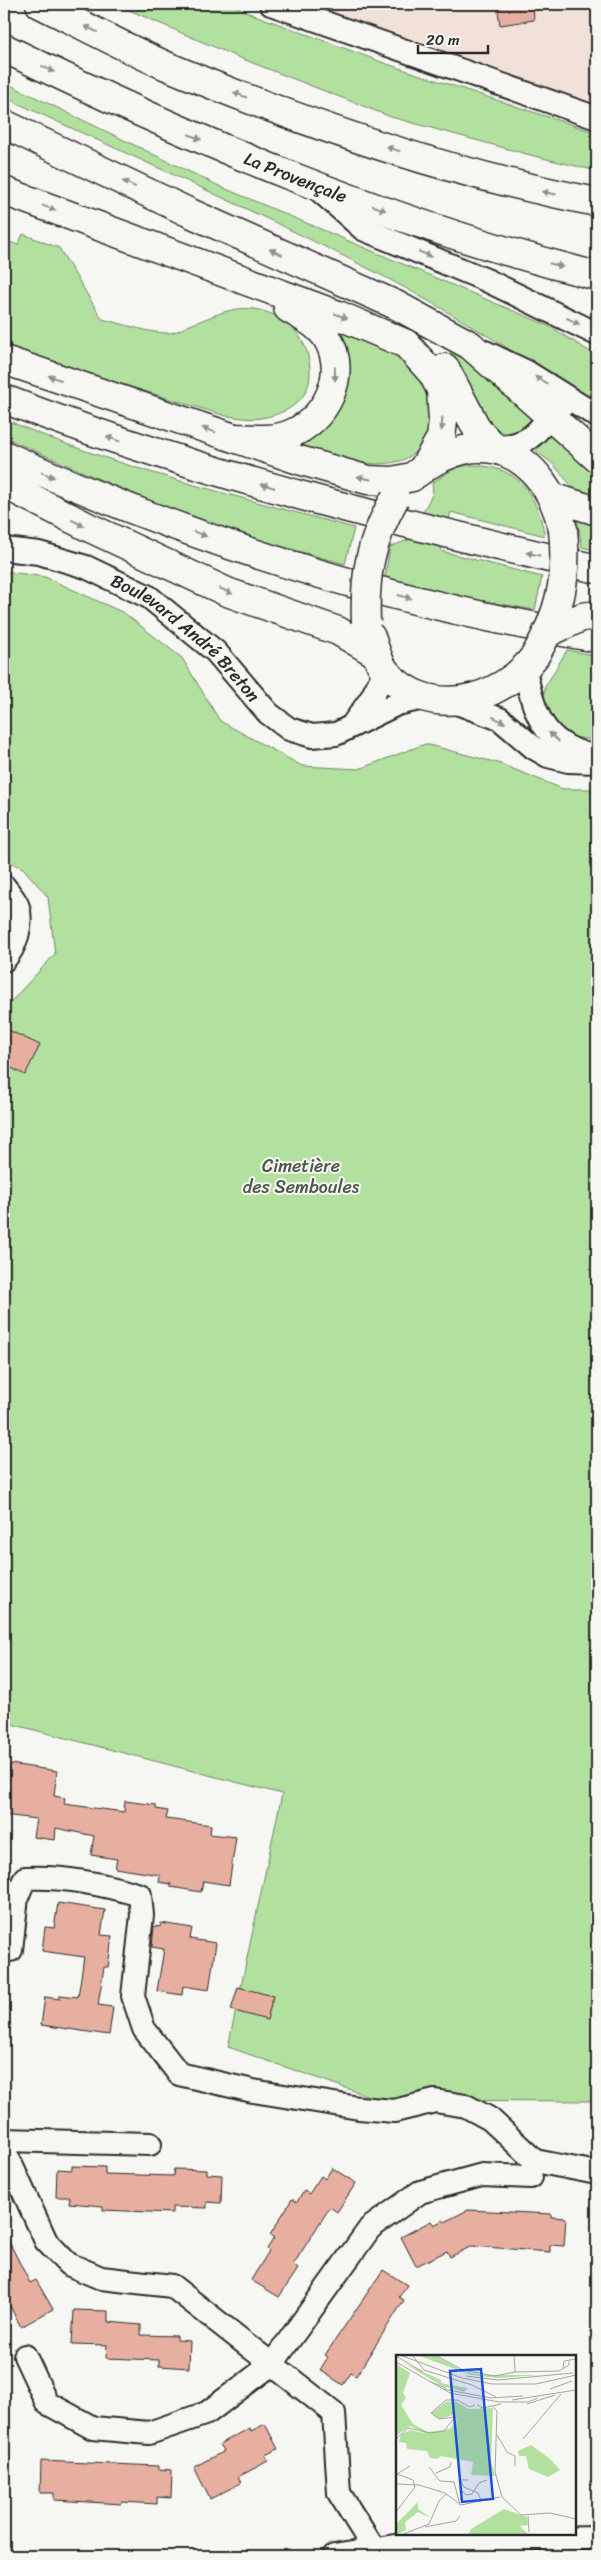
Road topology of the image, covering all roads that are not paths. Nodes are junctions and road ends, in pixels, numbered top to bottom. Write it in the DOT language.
graph roads {
  1 [pos="40,4"];
  2 [pos="271,4"];
  3 [pos="4,48"];
  4 [pos="597,118"];
  5 [pos="4,124"];
  6 [pos="311,183"];
  7 [pos="4,191"];
  8 [pos="597,202"];
  9 [pos="196,264"];
  10 [pos="321,273"];
  11 [pos="597,276"];
  12 [pos="597,334"];
  13 [pos="470,345"];
  14 [pos="4,360"];
  15 [pos="4,399"];
  16 [pos="577,402"];
  17 [pos="597,416"];
  18 [pos="551,418"];
  19 [pos="235,438"];
  20 [pos="495,448"];
  21 [pos="4,455"];
  22 [pos="597,458"];
  23 [pos="410,481"];
  24 [pos="4,484"];
  25 [pos="552,497"];
  26 [pos="597,511"];
  27 [pos="4,549"];
  28 [pos="597,569"];
  29 [pos="597,616"];
  30 [pos="549,632"];
  31 [pos="597,638"];
  32 [pos="381,663"];
  33 [pos="530,663"];
  34 [pos="424,698"];
  35 [pos="454,702"];
  36 [pos="352,725"];
  37 [pos="597,757"];
  38 [pos="597,762"];
  39 [pos="4,886"];
  40 [pos="4,960"];
  41 [pos="11,1950"];
  42 [pos="4,2140"];
  43 [pos="150,2144"];
  44 [pos="4,2149"];
  45 [pos="597,2173"];
  46 [pos="531,2177"];
  47 [pos="25,2356"];
  48 [pos="272,2364"];
  49 [pos="597,2538"];
  50 [pos="374,2549"];
  51 [pos="334,2556"];
  8 -- 1 [label="main road, one-way"];
  2 -- 4 [label="street"];
  3 -- 6 [label="main road, La Provençale, one-way"];
  10 -- 5 [label="main road, one-way"];
  6 -- 11 [label="main road, La Provençale, one-way"];
  6 -- 12 [label="street, one-way"];
  7 -- 9 [label="main road, one-way"];
  9 -- 19 [label="main road, one-way"];
  9 -- 23 [label="main road, one-way"];
  10 -- 13 [label="main road"];
  10 -- 20 [label="main road"];
  16 -- 13 [label="street, one-way"];
  13 -- 18 [label="main road"];
  19 -- 14 [label="main road, one-way"];
  28 -- 15 [label="main road, one-way"];
  16 -- 17 [label="street"];
  16 -- 18 [label="street"];
  18 -- 20 [label="street"];
  18 -- 22 [label="main road"];
  23 -- 19 [label="main road, one-way"];
  20 -- 23 [label="main road"];
  20 -- 25 [label="main road"];
  21 -- 31 [label="main road, one-way"];
  23 -- 32 [label="main road, bridge"];
  24 -- 32 [label="main road, one-way"];
  25 -- 26 [label="main road"];
  25 -- 30 [label="main road, bridge"];
  27 -- 36 [label="street, Boulevard André Breton"];
  29 -- 30 [label="main road, bridge"];
  30 -- 33 [label="main road, bridge"];
  32 -- 34 [label="main road"];
  32 -- 36 [label="street"];
  33 -- 35 [label="main road"];
  37 -- 33 [label="street, one-way"];
  34 -- 35 [label="main road"];
  34 -- 36 [label="street, Boulevard André Breton"];
  35 -- 38 [label="street, one-way"];
  39 -- 40 [label="street"];
  41 -- 45 [label="street"];
  42 -- 43 [label="street"];
  44 -- 48 [label="street"];
  46 -- 48 [label="street"];
  47 -- 48 [label="street"];
  48 -- 50 [label="street"];
  49 -- 50 [label="street"];
  50 -- 51 [label="street"];
}
